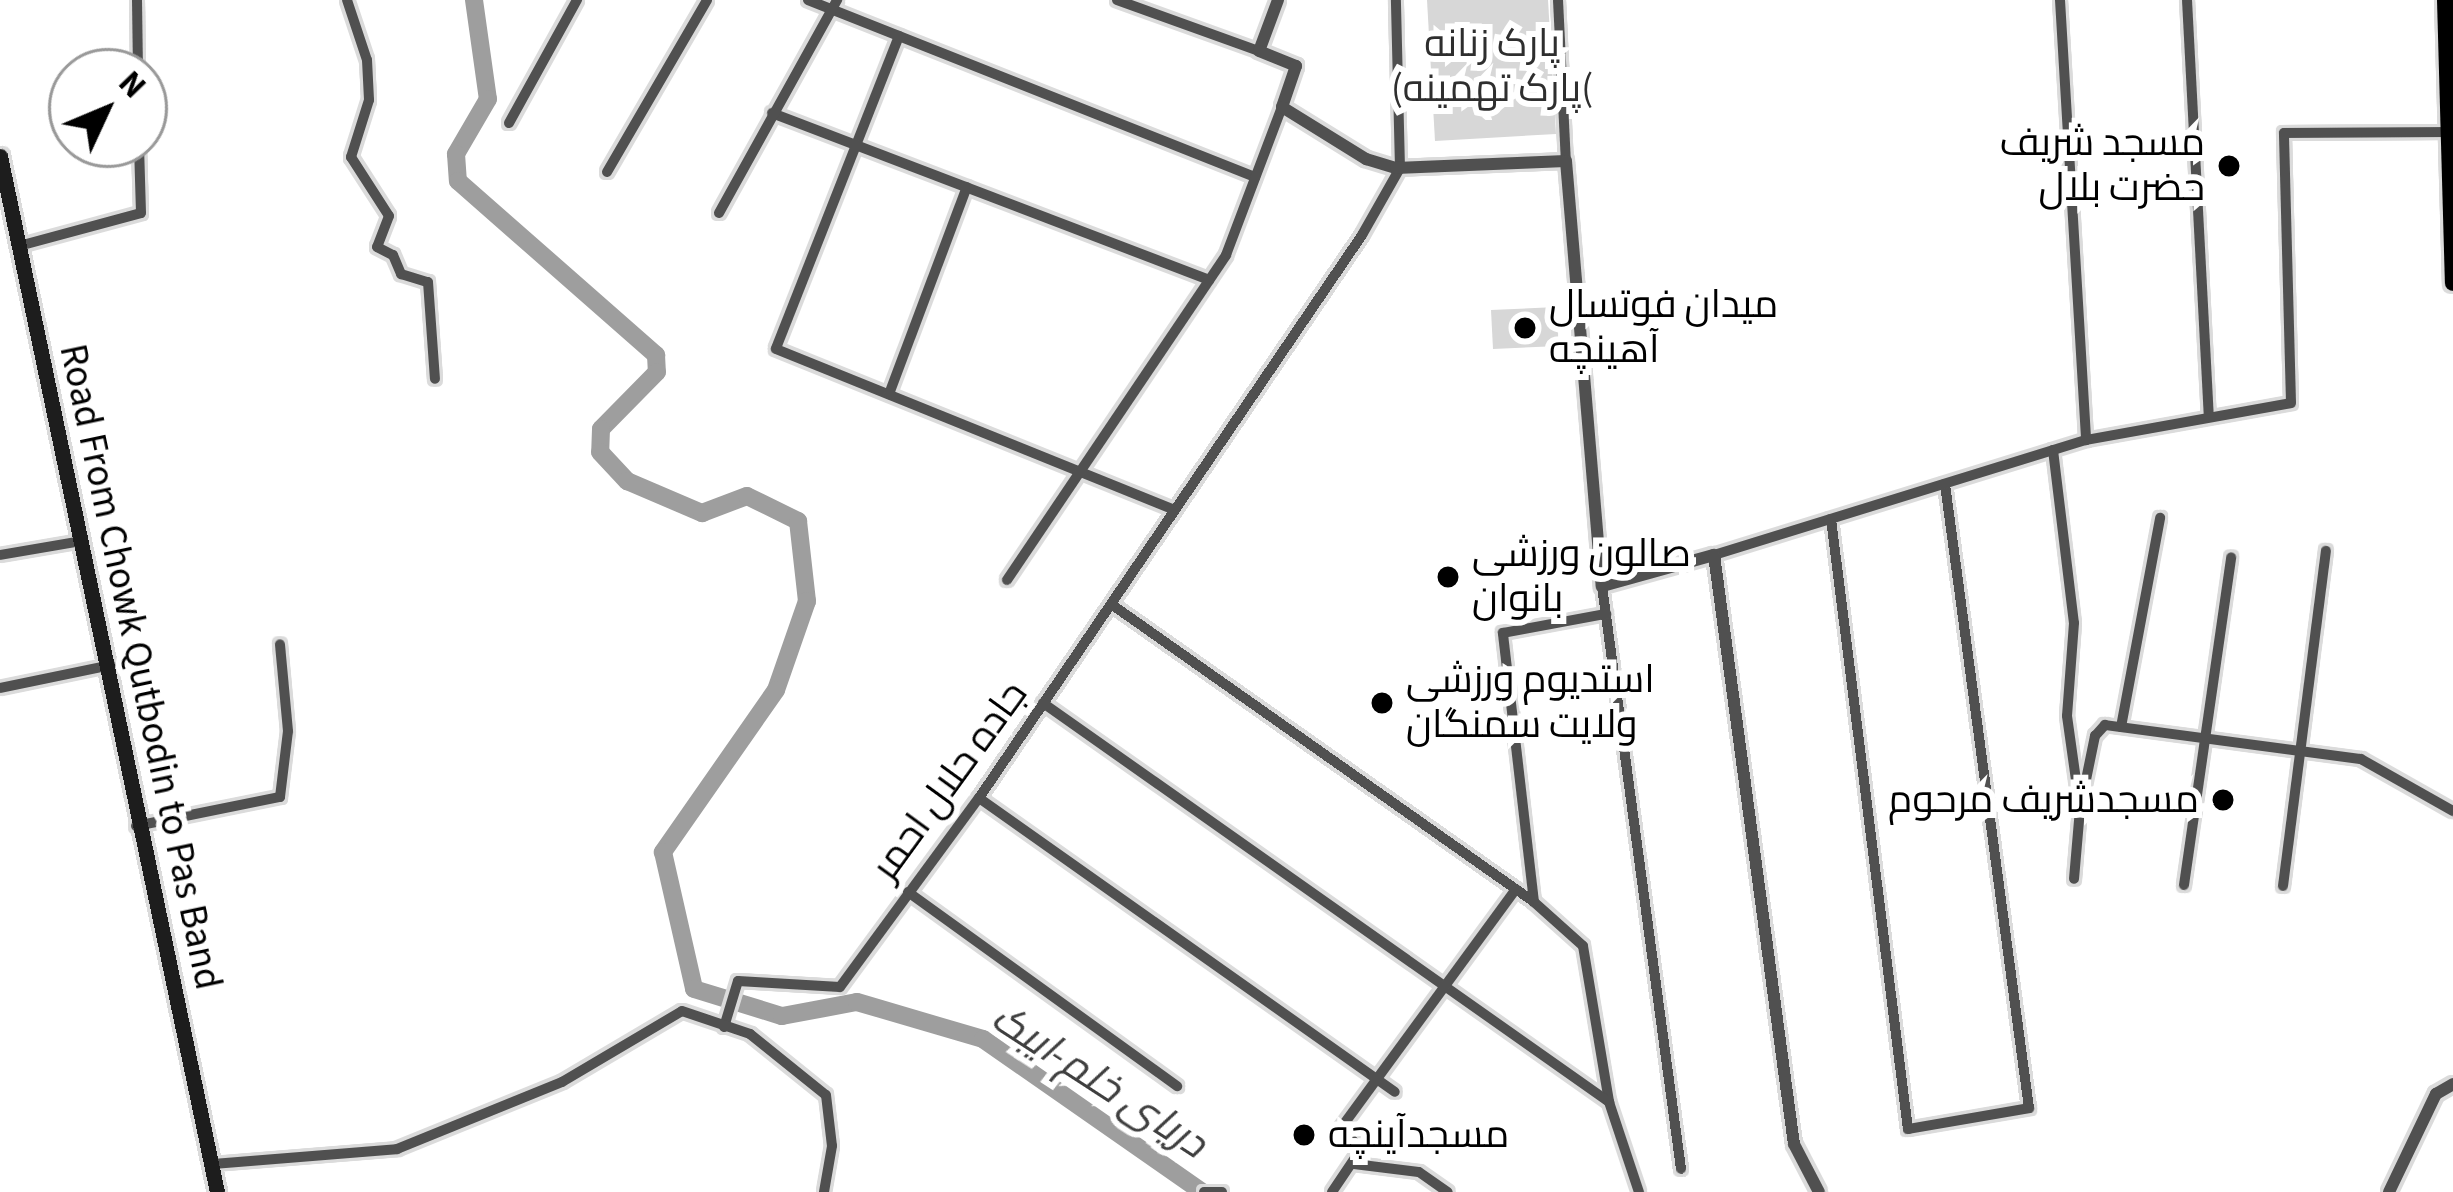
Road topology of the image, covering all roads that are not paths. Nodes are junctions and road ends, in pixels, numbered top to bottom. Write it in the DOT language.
graph roads {
  1 [pos="136,0"];
  2 [pos="346,0"];
  3 [pos="577,0"];
  4 [pos="707,0"];
  5 [pos="808,0"];
  6 [pos="1118,0"];
  7 [pos="1280,0"];
  8 [pos="1396,0"];
  9 [pos="1558,0"];
  10 [pos="2060,0"];
  11 [pos="2187,0"];
  12 [pos="2448,4"];
  13 [pos="835,5"];
  14 [pos="899,36"];
  15 [pos="137,48"];
  16 [pos="1259,51"];
  17 [pos="1282,106"];
  18 [pos="772,113"];
  19 [pos="509,123"];
  20 [pos="2448,132"];
  21 [pos="857,145"];
  22 [pos="0,156"];
  23 [pos="1566,161"];
  24 [pos="140,168"];
  25 [pos="1400,168"];
  26 [pos="607,172"];
  27 [pos="1255,177"];
  28 [pos="967,187"];
  29 [pos="719,212"];
  30 [pos="19,246"];
  31 [pos="1209,280"];
  32 [pos="2453,283"];
  33 [pos="435,379"];
  34 [pos="890,394"];
  35 [pos="2209,413"];
  36 [pos="2086,440"];
  37 [pos="2053,450"];
  38 [pos="1082,469"];
  39 [pos="1945,484"];
  40 [pos="1175,509"];
  41 [pos="2161,518"];
  42 [pos="1831,519"];
  43 [pos="82,541"];
  44 [pos="2326,551"];
  45 [pos="0,555"];
  46 [pos="1714,555"];
  47 [pos="2231,557"];
  48 [pos="1007,580"];
  49 [pos="1602,586"];
  50 [pos="1111,604"];
  51 [pos="1606,614"];
  52 [pos="280,644"];
  53 [pos="111,665"];
  54 [pos="0,688"];
  55 [pos="1043,703"];
  56 [pos="2121,727"];
  57 [pos="2203,740"];
  58 [pos="2297,751"];
  59 [pos="979,798"];
  60 [pos="2080,809"];
  61 [pos="2453,811"];
  62 [pos="136,826"];
  63 [pos="2074,879"];
  64 [pos="2184,885"];
  65 [pos="2283,886"];
  66 [pos="1516,889"];
  67 [pos="908,892"];
  68 [pos="1534,902"];
  69 [pos="1442,985"];
  70 [pos="724,1027"];
  71 [pos="1376,1078"];
  72 [pos="2453,1084"];
  73 [pos="1177,1086"];
  74 [pos="1395,1092"];
  75 [pos="1609,1102"];
  76 [pos="212,1163"];
  77 [pos="1354,1164"];
  78 [pos="1681,1169"];
  79 [pos="1205,1189"];
  80 [pos="217,1192"];
  81 [pos="824,1192"];
  82 [pos="1222,1192"];
  83 [pos="1332,1192"];
  84 [pos="1448,1192"];
  85 [pos="1639,1192"];
  86 [pos="1819,1192"];
  87 [pos="2389,1192"];
  1 -- 15 [label="street"];
  2 -- 33 [label="street"];
  3 -- 19 [label="street"];
  4 -- 26 [label="street"];
  5 -- 13 [label="street"];
  6 -- 16 [label="street"];
  7 -- 16 [label="street"];
  8 -- 25 [label="street"];
  9 -- 23 [label="street"];
  10 -- 36 [label="street"];
  11 -- 35 [label="street"];
  12 -- 20 [label="highway"];
  13 -- 14 [label="street"];
  13 -- 18 [label="street"];
  14 -- 21 [label="street"];
  14 -- 27 [label="street"];
  16 -- 17 [label="street"];
  17 -- 25 [label="street"];
  17 -- 27 [label="street"];
  18 -- 21 [label="street"];
  18 -- 29 [label="street"];
  20 -- 32 [label="highway"];
  20 -- 35 [label="street"];
  21 -- 28 [label="street"];
  21 -- 34 [label="street"];
  22 -- 30 [label="main road, Road From Chowk Qutbodin to Pas Band"];
  23 -- 25 [label="street"];
  23 -- 49 [label="street"];
  24 -- 30 [label="street"];
  25 -- 40 [label="street, جاده حلال احمر"];
  27 -- 31 [label="street"];
  28 -- 31 [label="street"];
  28 -- 34 [label="street"];
  30 -- 43 [label="main road, Road From Chowk Qutbodin to Pas Band"];
  31 -- 38 [label="street"];
  34 -- 38 [label="street"];
  35 -- 36 [label="street"];
  36 -- 37 [label="street"];
  37 -- 39 [label="street"];
  37 -- 60 [label="street"];
  38 -- 40 [label="street"];
  38 -- 48 [label="street"];
  39 -- 42 [label="street"];
  39 -- 42 [label="street"];
  40 -- 50 [label="street, جاده حلال احمر"];
  41 -- 56 [label="street"];
  42 -- 46 [label="street"];
  43 -- 45 [label="street"];
  43 -- 53 [label="main road, Road From Chowk Qutbodin to Pas Band"];
  44 -- 58 [label="street"];
  46 -- 49 [label="street"];
  46 -- 86 [label="street"];
  47 -- 57 [label="street"];
  49 -- 51 [label="street"];
  50 -- 55 [label="street, جاده حلال احمر"];
  50 -- 66 [label="street"];
  51 -- 68 [label="street"];
  51 -- 78 [label="street"];
  52 -- 62 [label="street"];
  53 -- 54 [label="street"];
  53 -- 62 [label="main road, Road From Chowk Qutbodin to Pas Band"];
  55 -- 59 [label="street, جاده حلال احمر"];
  55 -- 69 [label="street"];
  56 -- 57 [label="street"];
  56 -- 60 [label="street"];
  57 -- 58 [label="street"];
  57 -- 64 [label="street"];
  58 -- 61 [label="street"];
  58 -- 65 [label="street"];
  59 -- 67 [label="street, جاده حلال احمر"];
  59 -- 71 [label="street"];
  60 -- 63 [label="street"];
  62 -- 76 [label="main road, Road From Chowk Qutbodin to Pas Band"];
  66 -- 68 [label="street"];
  66 -- 69 [label="street"];
  67 -- 70 [label="street, جاده حلال احمر"];
  67 -- 73 [label="street"];
  68 -- 75 [label="street"];
  69 -- 71 [label="street"];
  69 -- 75 [label="street"];
  70 -- 76 [label="street"];
  70 -- 81 [label="street"];
  71 -- 74 [label="street"];
  71 -- 77 [label="street"];
  72 -- 87 [label="street"];
  75 -- 85 [label="street"];
  76 -- 80 [label="main road, Road From Chowk Qutbodin to Pas Band"];
  77 -- 83 [label="street"];
  77 -- 84 [label="street"];
  79 -- 82 [label="street"];
}
